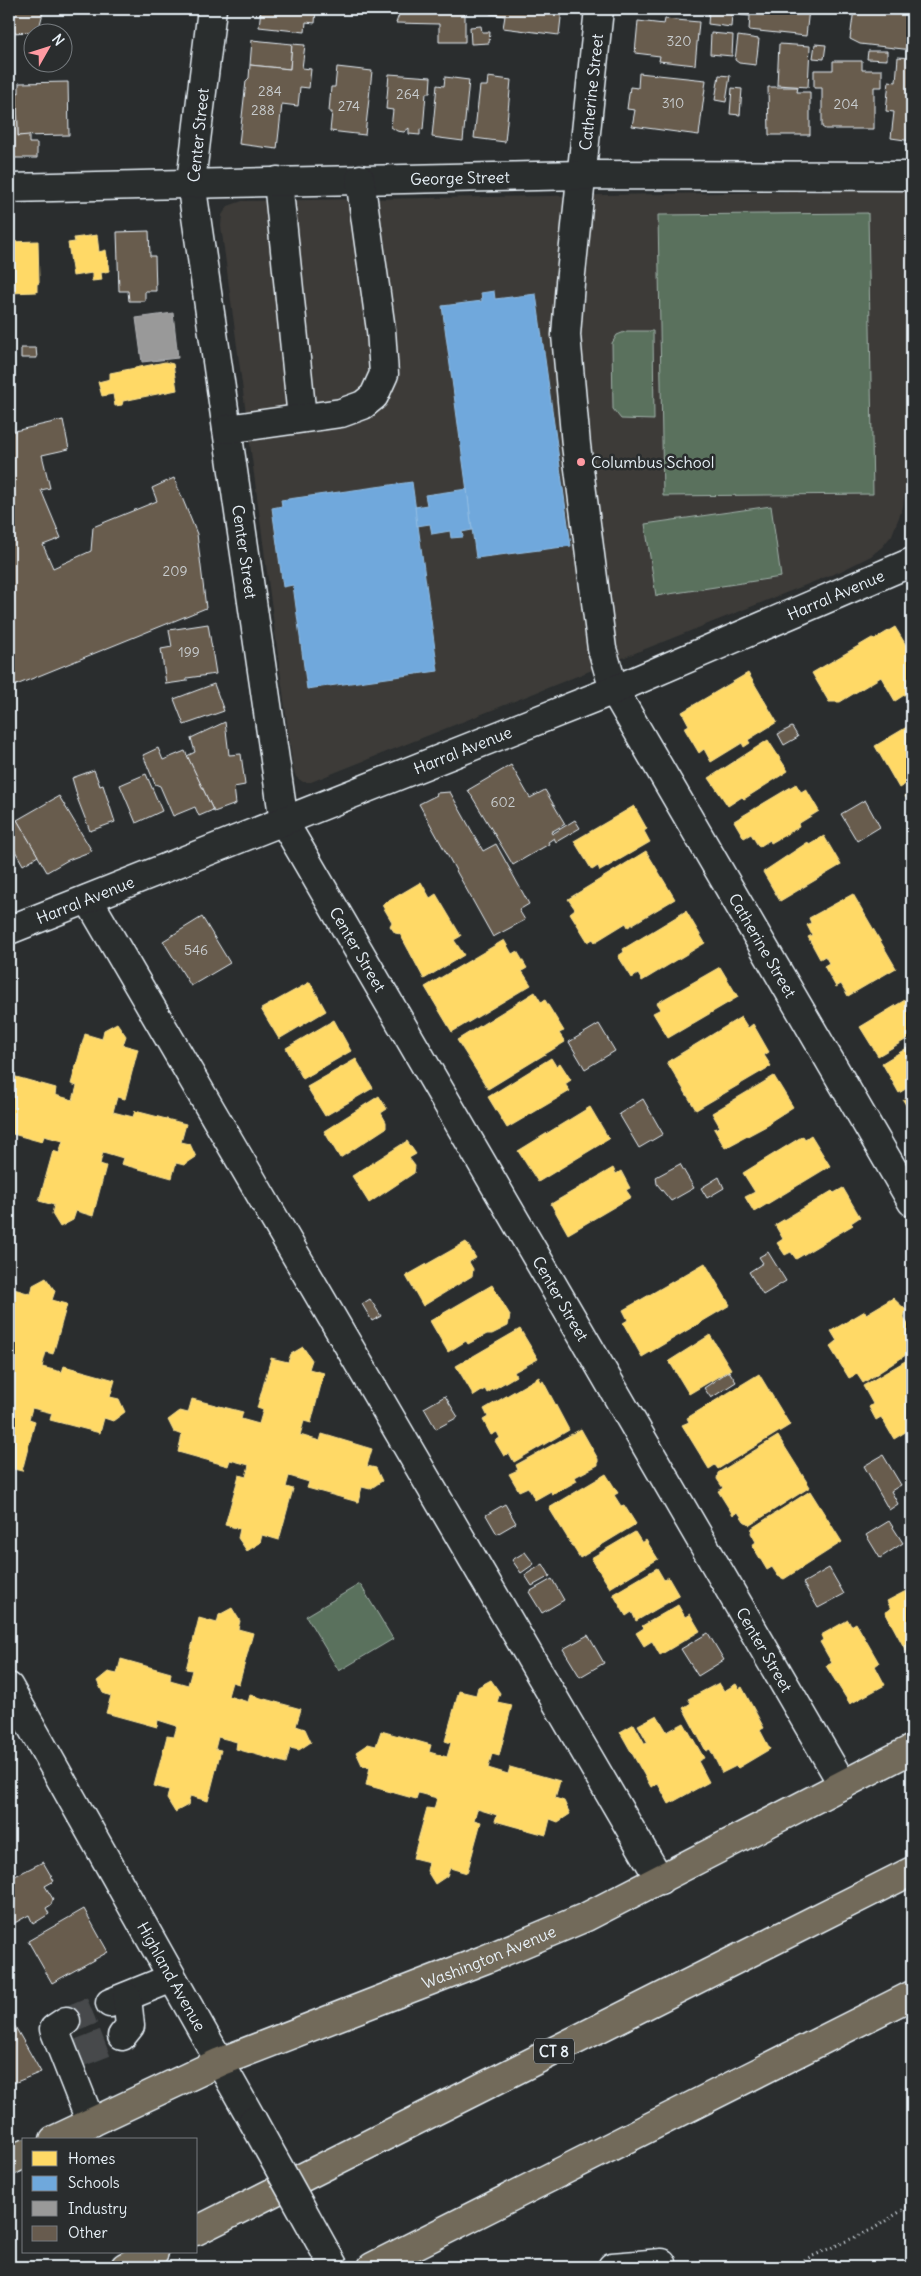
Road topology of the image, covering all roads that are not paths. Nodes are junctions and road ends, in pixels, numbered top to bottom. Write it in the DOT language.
graph roads {
  1 [pos="212,9"];
  2 [pos="599,9"];
  3 [pos="582,175"];
  4 [pos="912,176"];
  5 [pos="360,179"];
  6 [pos="278,181"];
  7 [pos="191,182"];
  8 [pos="9,188"];
  9 [pos="302,418"];
  10 [pos="227,428"];
  11 [pos="912,562"];
  12 [pos="614,690"];
  13 [pos="284,822"];
  14 [pos="88,899"];
  15 [pos="9,930"];
  16 [pos="912,1202"];
  17 [pos="9,1687"];
  18 [pos="912,1749"];
  19 [pos="843,1785"];
  20 [pos="912,1871"];
  21 [pos="660,1880"];
  22 [pos="172,1978"];
  23 [pos="912,1995"];
  24 [pos="66,2021"];
  25 [pos="122,2036"];
  26 [pos="220,2062"];
  27 [pos="91,2123"];
  28 [pos="58,2138"];
  29 [pos="22,2155"];
  30 [pos="9,2161"];
  31 [pos="198,2230"];
  32 [pos="150,2254"];
  33 [pos="662,2263"];
  34 [pos="125,2267"];
  35 [pos="334,2267"];
  36 [pos="372,2267"];
  37 [pos="612,2267"];
  1 -- 7 [label="street, Center Street"];
  2 -- 3 [label="street, Catherine Street"];
  3 -- 4 [label="street, George Street"];
  3 -- 5 [label="street, George Street"];
  3 -- 12 [label="street, Catherine Street"];
  5 -- 6 [label="street, George Street"];
  5 -- 9 [label="street"];
  6 -- 7 [label="street, George Street"];
  6 -- 9 [label="street"];
  7 -- 8 [label="street, George Street"];
  7 -- 10 [label="street, Center Street"];
  9 -- 10 [label="street"];
  10 -- 13 [label="street, Center Street"];
  11 -- 12 [label="street, Harral Avenue"];
  12 -- 13 [label="street, Harral Avenue"];
  12 -- 16 [label="street, Catherine Street"];
  13 -- 14 [label="street, Harral Avenue"];
  13 -- 19 [label="street, Center Street"];
  14 -- 15 [label="street, Harral Avenue"];
  14 -- 21 [label="street"];
  17 -- 22 [label="street, Highland Avenue"];
  18 -- 19 [label="main road, Washington Avenue"];
  19 -- 21 [label="main road, Washington Avenue"];
  20 -- 31 [label="main road, CT 8"];
  21 -- 26 [label="main road, Washington Avenue"];
  22 -- 25 [label="street"];
  22 -- 26 [label="street, Highland Avenue"];
  23 -- 36 [label="main road"];
  24 -- 27 [label="street"];
  26 -- 27 [label="main road, Washington Avenue"];
  26 -- 35 [label="street, Highland Avenue, bridge"];
  27 -- 28 [label="main road, Washington Avenue"];
  29 -- 30 [label="main road"];
  32 -- 34 [label="main road"];
  33 -- 37 [label="street"];
}
